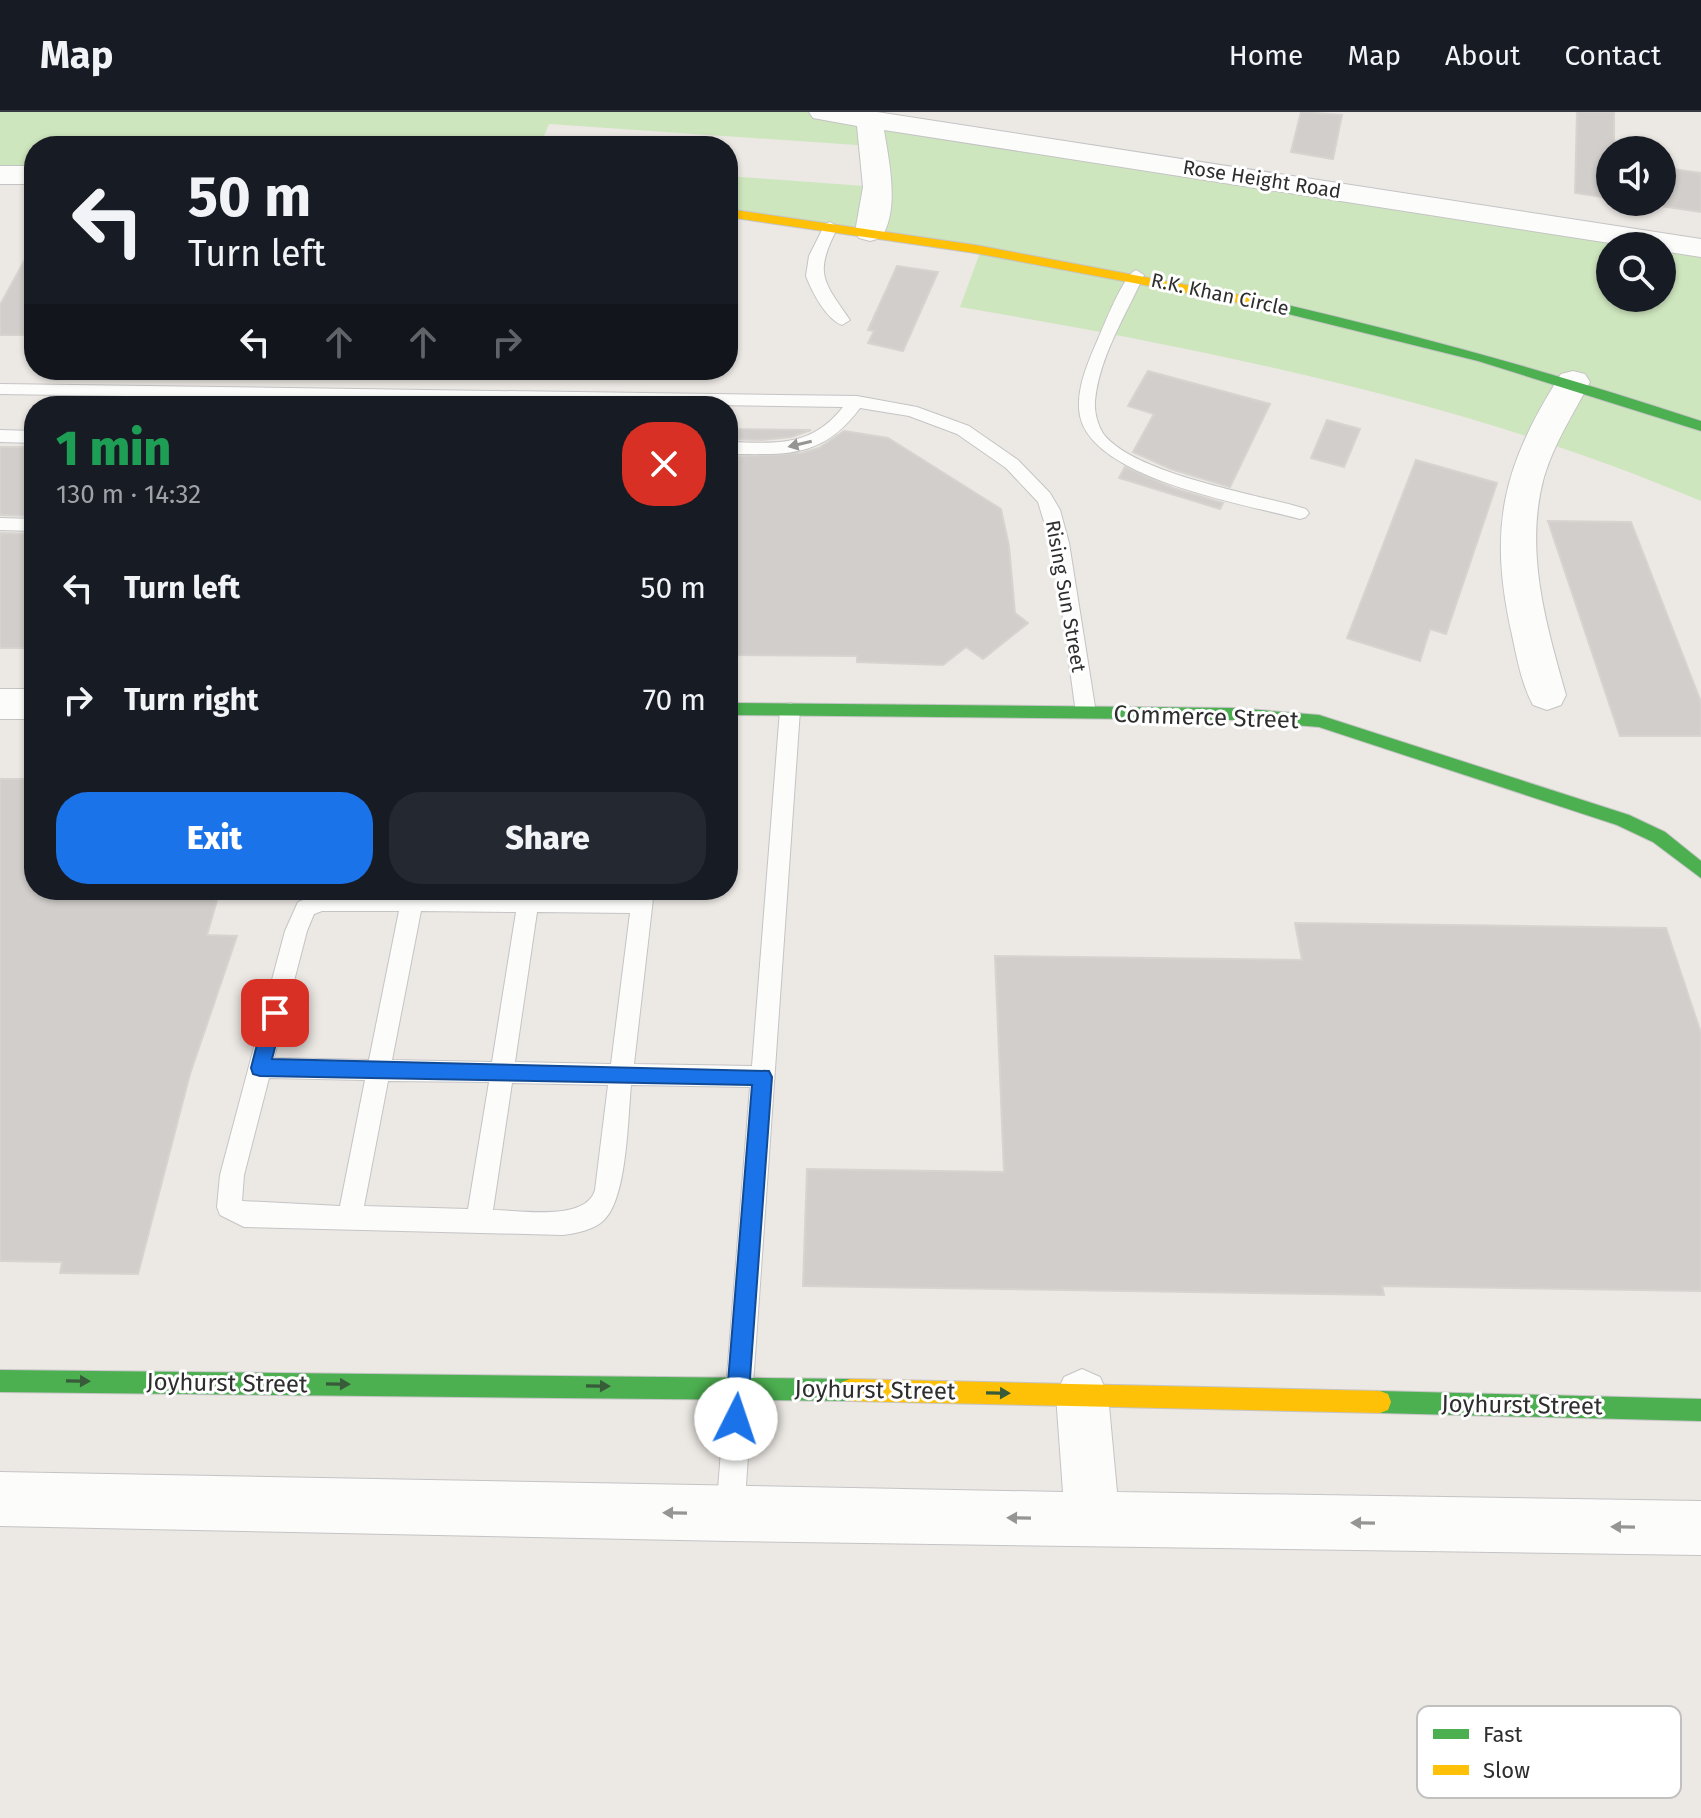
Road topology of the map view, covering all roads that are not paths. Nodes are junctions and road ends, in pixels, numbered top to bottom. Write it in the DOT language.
graph roads {
  1 [pos="823,112"];
  2 [pos="874,120"];
  3 [pos="0,175"];
  4 [pos="24,175"];
  5 [pos="738,214"];
  6 [pos="830,227"];
  7 [pos="870,232"];
  8 [pos="1701,248"];
  9 [pos="1136,275"];
  10 [pos="842,320"];
  11 [pos="1573,382"];
  12 [pos="0,389"];
  13 [pos="148,396"];
  14 [pos="738,401"];
  15 [pos="857,401"];
  16 [pos="1701,426"];
  17 [pos="0,436"];
  18 [pos="24,437"];
  19 [pos="738,448"];
  20 [pos="1300,513"];
  21 [pos="0,524"];
  22 [pos="24,525"];
  23 [pos="1547,695"];
  24 [pos="0,704"];
  25 [pos="24,704"];
  26 [pos="738,709"];
  27 [pos="790,710"];
  28 [pos="1086,713"];
  29 [pos="1701,871"];
  30 [pos="586,900"];
  31 [pos="643,900"];
  32 [pos="412,902"];
  33 [pos="528,903"];
  34 [pos="260,1068"];
  35 [pos="379,1070"];
  36 [pos="501,1072"];
  37 [pos="620,1074"];
  38 [pos="762,1077"];
  39 [pos="350,1216"];
  40 [pos="479,1219"];
  41 [pos="0,1381"];
  42 [pos="738,1387"];
  43 [pos="1082,1395"];
  44 [pos="1701,1410"];
  45 [pos="0,1499"];
  46 [pos="729,1514"];
  47 [pos="1092,1519"];
  48 [pos="1701,1528"];
  1 -- 2 [label="street, Rose Height Road"];
  2 -- 7 [label="street"];
  2 -- 8 [label="street, Rose Height Road"];
  3 -- 4 [label="street"];
  5 -- 6 [label="street, R.K. Khan Circle"];
  6 -- 7 [label="street, R.K. Khan Circle"];
  6 -- 10 [label="lane"];
  7 -- 9 [label="street, R.K. Khan Circle"];
  9 -- 11 [label="street, R.K. Khan Circle"];
  9 -- 20 [label="lane"];
  11 -- 16 [label="street, R.K. Khan Circle"];
  11 -- 23 [label="street"];
  12 -- 13 [label="lane, Rising Sun Street"];
  14 -- 15 [label="lane, Rising Sun Street"];
  15 -- 19 [label="lane, one-way"];
  15 -- 28 [label="lane, Rising Sun Street"];
  17 -- 18 [label="lane"];
  21 -- 22 [label="lane"];
  24 -- 25 [label="street"];
  26 -- 27 [label="street, Commerce Street"];
  27 -- 28 [label="street, Commerce Street"];
  27 -- 38 [label="lane"];
  28 -- 29 [label="street, Commerce Street"];
  30 -- 33 [label="lane"];
  31 -- 37 [label="lane"];
  32 -- 33 [label="lane"];
  32 -- 34 [label="lane"];
  32 -- 35 [label="lane"];
  33 -- 36 [label="lane"];
  34 -- 35 [label="lane"];
  34 -- 39 [label="lane"];
  35 -- 36 [label="lane"];
  35 -- 39 [label="lane"];
  36 -- 37 [label="lane"];
  36 -- 40 [label="lane"];
  37 -- 38 [label="lane"];
  37 -- 40 [label="lane"];
  38 -- 42 [label="lane"];
  39 -- 40 [label="lane"];
  41 -- 42 [label="street, Joyhurst Street, one-way"];
  42 -- 43 [label="street, Joyhurst Street, one-way"];
  42 -- 46 [label="lane"];
  43 -- 44 [label="street, Joyhurst Street"];
  43 -- 47 [label="street"];
  46 -- 45 [label="street, one-way"];
  47 -- 46 [label="street, one-way"];
  48 -- 47 [label="street, one-way"];
}
